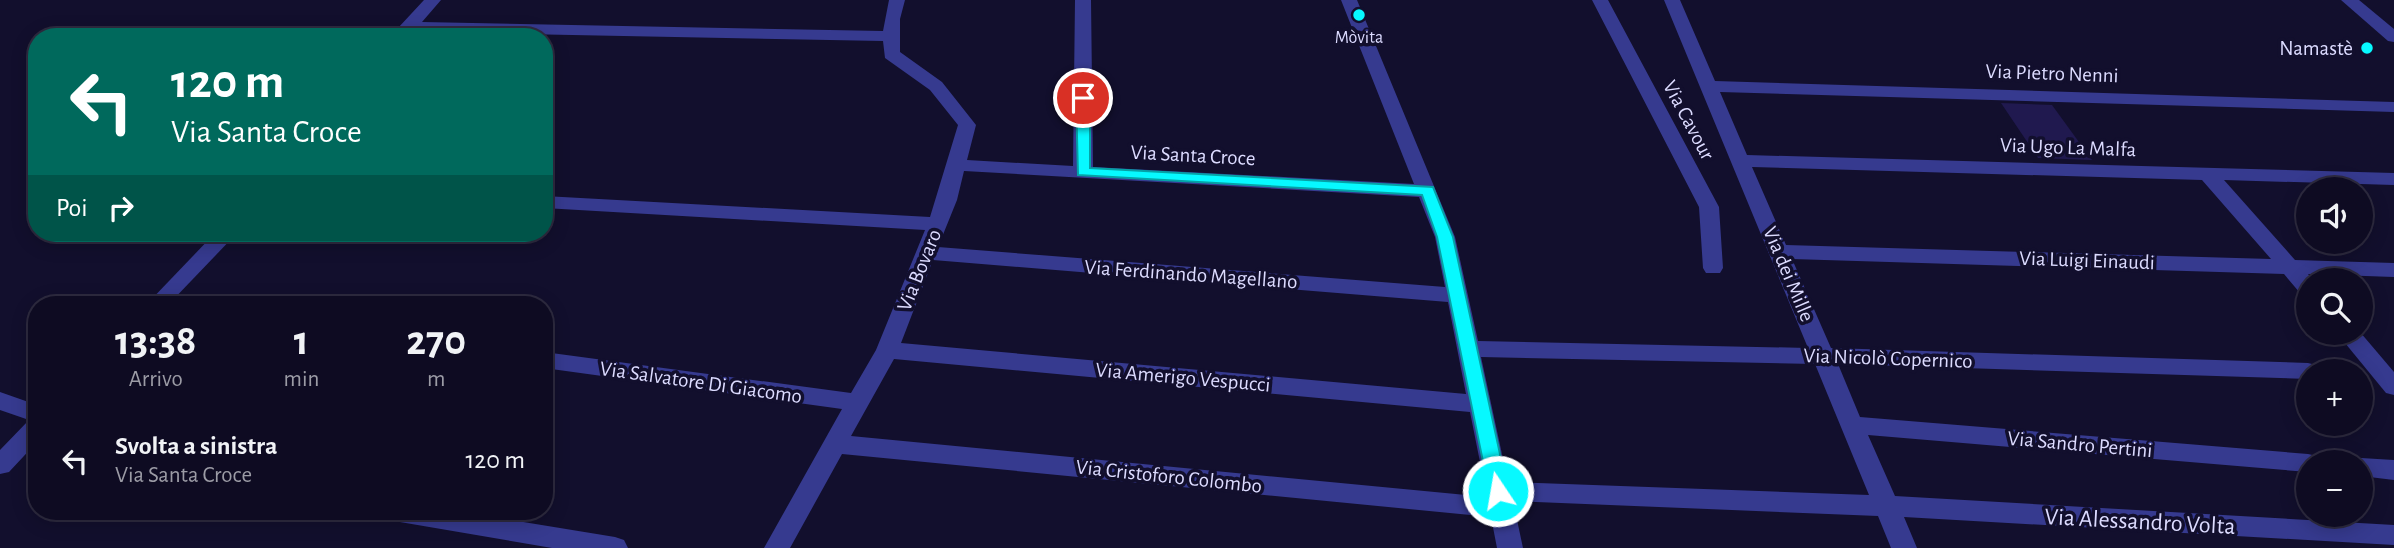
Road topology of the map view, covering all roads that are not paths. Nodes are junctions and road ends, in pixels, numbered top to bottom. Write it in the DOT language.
graph roads {
  1 [pos="433,0"];
  2 [pos="897,0"];
  3 [pos="1083,0"];
  4 [pos="1349,0"];
  5 [pos="1600,0"];
  6 [pos="1672,0"];
  7 [pos="2349,0"];
  8 [pos="408,28"];
  9 [pos="2391,31"];
  10 [pos="553,33"];
  11 [pos="891,36"];
  12 [pos="1708,86"];
  13 [pos="2394,107"];
  14 [pos="1740,161"];
  15 [pos="956,165"];
  16 [pos="1083,172"];
  17 [pos="2208,174"];
  18 [pos="2394,179"];
  19 [pos="1427,191"];
  20 [pos="553,203"];
  21 [pos="937,225"];
  22 [pos="218,242"];
  23 [pos="1779,252"];
  24 [pos="926,253"];
  25 [pos="2290,266"];
  26 [pos="1713,268"];
  27 [pos="2394,270"];
  28 [pos="2296,273"];
  29 [pos="1457,295"];
  30 [pos="165,296"];
  31 [pos="2357,345"];
  32 [pos="1468,349"];
  33 [pos="887,350"];
  34 [pos="1825,356"];
  35 [pos="553,361"];
  36 [pos="2296,372"];
  37 [pos="2383,377"];
  38 [pos="0,401"];
  39 [pos="858,403"];
  40 [pos="1480,404"];
  41 [pos="28,411"];
  42 [pos="1852,425"];
  43 [pos="835,444"];
  44 [pos="2296,462"];
  45 [pos="2373,468"];
  46 [pos="2394,470"];
  47 [pos="1500,500"];
  48 [pos="1886,506"];
  49 [pos="448,520"];
  50 [pos="2394,535"];
  51 [pos="615,548"];
  52 [pos="777,548"];
  53 [pos="1510,548"];
  54 [pos="1904,548"];
  1 -- 8 [label="street"];
  2 -- 11 [label="street"];
  3 -- 16 [label="street"];
  4 -- 19 [label="street"];
  5 -- 26 [label="street, Via Cavour"];
  6 -- 12 [label="street, Via dei Mille"];
  7 -- 9 [label="street"];
  10 -- 11 [label="street"];
  11 -- 15 [label="street, Via Bovaro"];
  12 -- 13 [label="street, Via Pietro Nenni"];
  12 -- 14 [label="street, Via dei Mille"];
  14 -- 17 [label="street, Via Ugo La Malfa"];
  14 -- 23 [label="street, Via dei Mille"];
  15 -- 16 [label="street, Via Santa Croce"];
  15 -- 21 [label="street, Via Bovaro"];
  16 -- 19 [label="street, Via Santa Croce"];
  17 -- 18 [label="street, Via Ugo La Malfa"];
  17 -- 25 [label="street"];
  19 -- 29 [label="street"];
  20 -- 21 [label="street"];
  21 -- 24 [label="street, Via Bovaro"];
  22 -- 30 [label="street"];
  23 -- 25 [label="street, Via Luigi Einaudi"];
  23 -- 34 [label="street, Via dei Mille"];
  24 -- 29 [label="street, Via Ferdinando Magellano"];
  24 -- 33 [label="street, Via Bovaro"];
  25 -- 27 [label="street, Via Luigi Einaudi"];
  25 -- 28 [label="street"];
  29 -- 32 [label="street"];
  31 -- 37 [label="street"];
  32 -- 34 [label="street, Via Nicolò Copernico"];
  32 -- 40 [label="street"];
  33 -- 39 [label="street, Via Bovaro"];
  33 -- 40 [label="street, Via Amerigo Vespucci"];
  34 -- 36 [label="street, Via Nicolò Copernico"];
  34 -- 42 [label="street, Via dei Mille"];
  35 -- 39 [label="street, Via Salvatore Di Giacomo"];
  38 -- 41 [label="street"];
  39 -- 43 [label="street, Via Bovaro"];
  40 -- 47 [label="street"];
  42 -- 44 [label="street, Via Sandro Pertini"];
  42 -- 48 [label="street, Via dei Mille"];
  43 -- 47 [label="street, Via Cristoforo Colombo"];
  43 -- 52 [label="street, Via Bovaro"];
  45 -- 46 [label="street"];
  47 -- 48 [label="street, Via Cristoforo Colombo"];
  47 -- 53 [label="street"];
  48 -- 50 [label="street, Via Alessandro Volta"];
  48 -- 54 [label="street, Via dei Mille"];
  49 -- 51 [label="street"];
}
